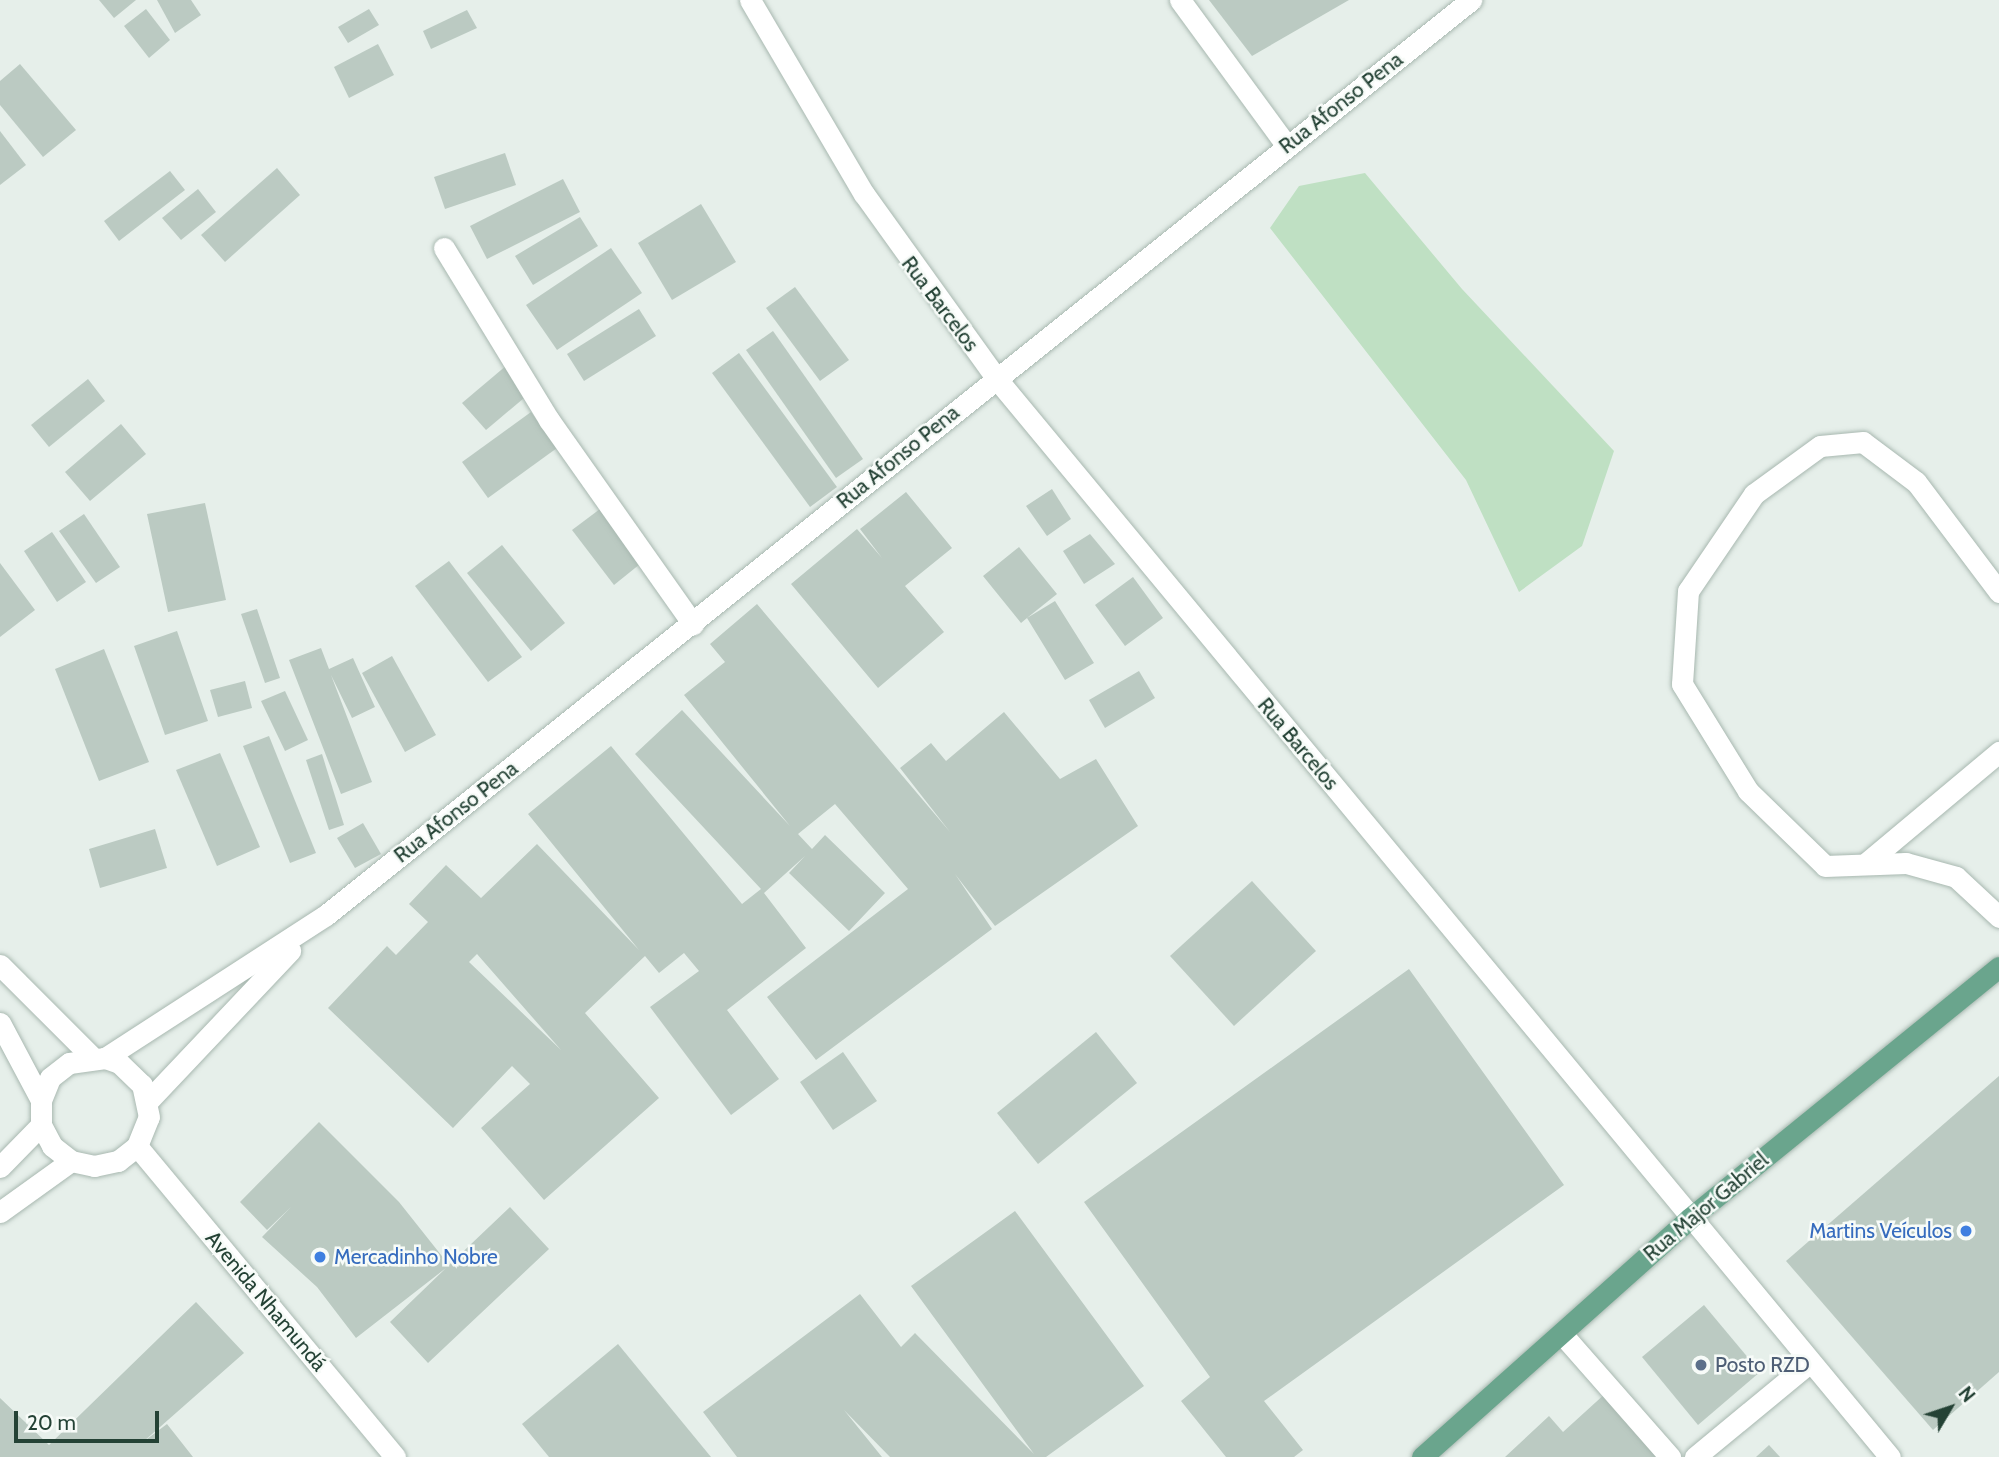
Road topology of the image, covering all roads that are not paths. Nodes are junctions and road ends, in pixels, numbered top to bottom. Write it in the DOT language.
graph roads {
  1 [pos="750,0"];
  2 [pos="1180,0"];
  3 [pos="1471,0"];
  4 [pos="1287,146"];
  5 [pos="444,248"];
  6 [pos="996,378"];
  7 [pos="1999,592"];
  8 [pos="693,624"];
  9 [pos="1999,752"];
  10 [pos="1865,864"];
  11 [pos="326,915"];
  12 [pos="1999,917"];
  13 [pos="0,965"];
  14 [pos="1999,967"];
  15 [pos="0,1023"];
  16 [pos="99,1058"];
  17 [pos="41,1101"];
  18 [pos="148,1101"];
  19 [pos="41,1125"];
  20 [pos="137,1146"];
  21 [pos="71,1161"];
  22 [pos="0,1167"];
  23 [pos="0,1212"];
  24 [pos="1690,1218"];
  25 [pos="1562,1334"];
  26 [pos="1810,1363"];
  27 [pos="395,1457"];
  28 [pos="1422,1457"];
  29 [pos="1670,1457"];
  30 [pos="1695,1457"];
  31 [pos="1890,1457"];
  1 -- 6 [label="street, Rua Barcelos"];
  2 -- 4 [label="street"];
  3 -- 4 [label="street, Rua Afonso Pena"];
  4 -- 6 [label="street, Rua Afonso Pena"];
  5 -- 8 [label="street"];
  6 -- 8 [label="street, Rua Afonso Pena"];
  6 -- 24 [label="street, Rua Barcelos"];
  7 -- 10 [label="street"];
  8 -- 11 [label="street, Rua Afonso Pena"];
  9 -- 10 [label="street"];
  10 -- 12 [label="street"];
  11 -- 16 [label="street, Rua Afonso Pena"];
  11 -- 18 [label="street, Rua Afonso Pena"];
  13 -- 16 [label="street"];
  14 -- 24 [label="main road, Rua Major Gabriel"];
  15 -- 17 [label="street"];
  16 -- 17 [label="street"];
  16 -- 18 [label="street"];
  17 -- 19 [label="street"];
  18 -- 20 [label="street"];
  19 -- 21 [label="street"];
  19 -- 22 [label="street"];
  20 -- 21 [label="street"];
  20 -- 27 [label="street, Avenida Nhamundá"];
  21 -- 23 [label="street"];
  24 -- 25 [label="main road, Rua Major Gabriel"];
  24 -- 26 [label="street, Rua Barcelos"];
  25 -- 28 [label="main road, Rua Major Gabriel"];
  25 -- 29 [label="street"];
  26 -- 30 [label="street"];
  26 -- 31 [label="street, Rua Barcelos"];
}
